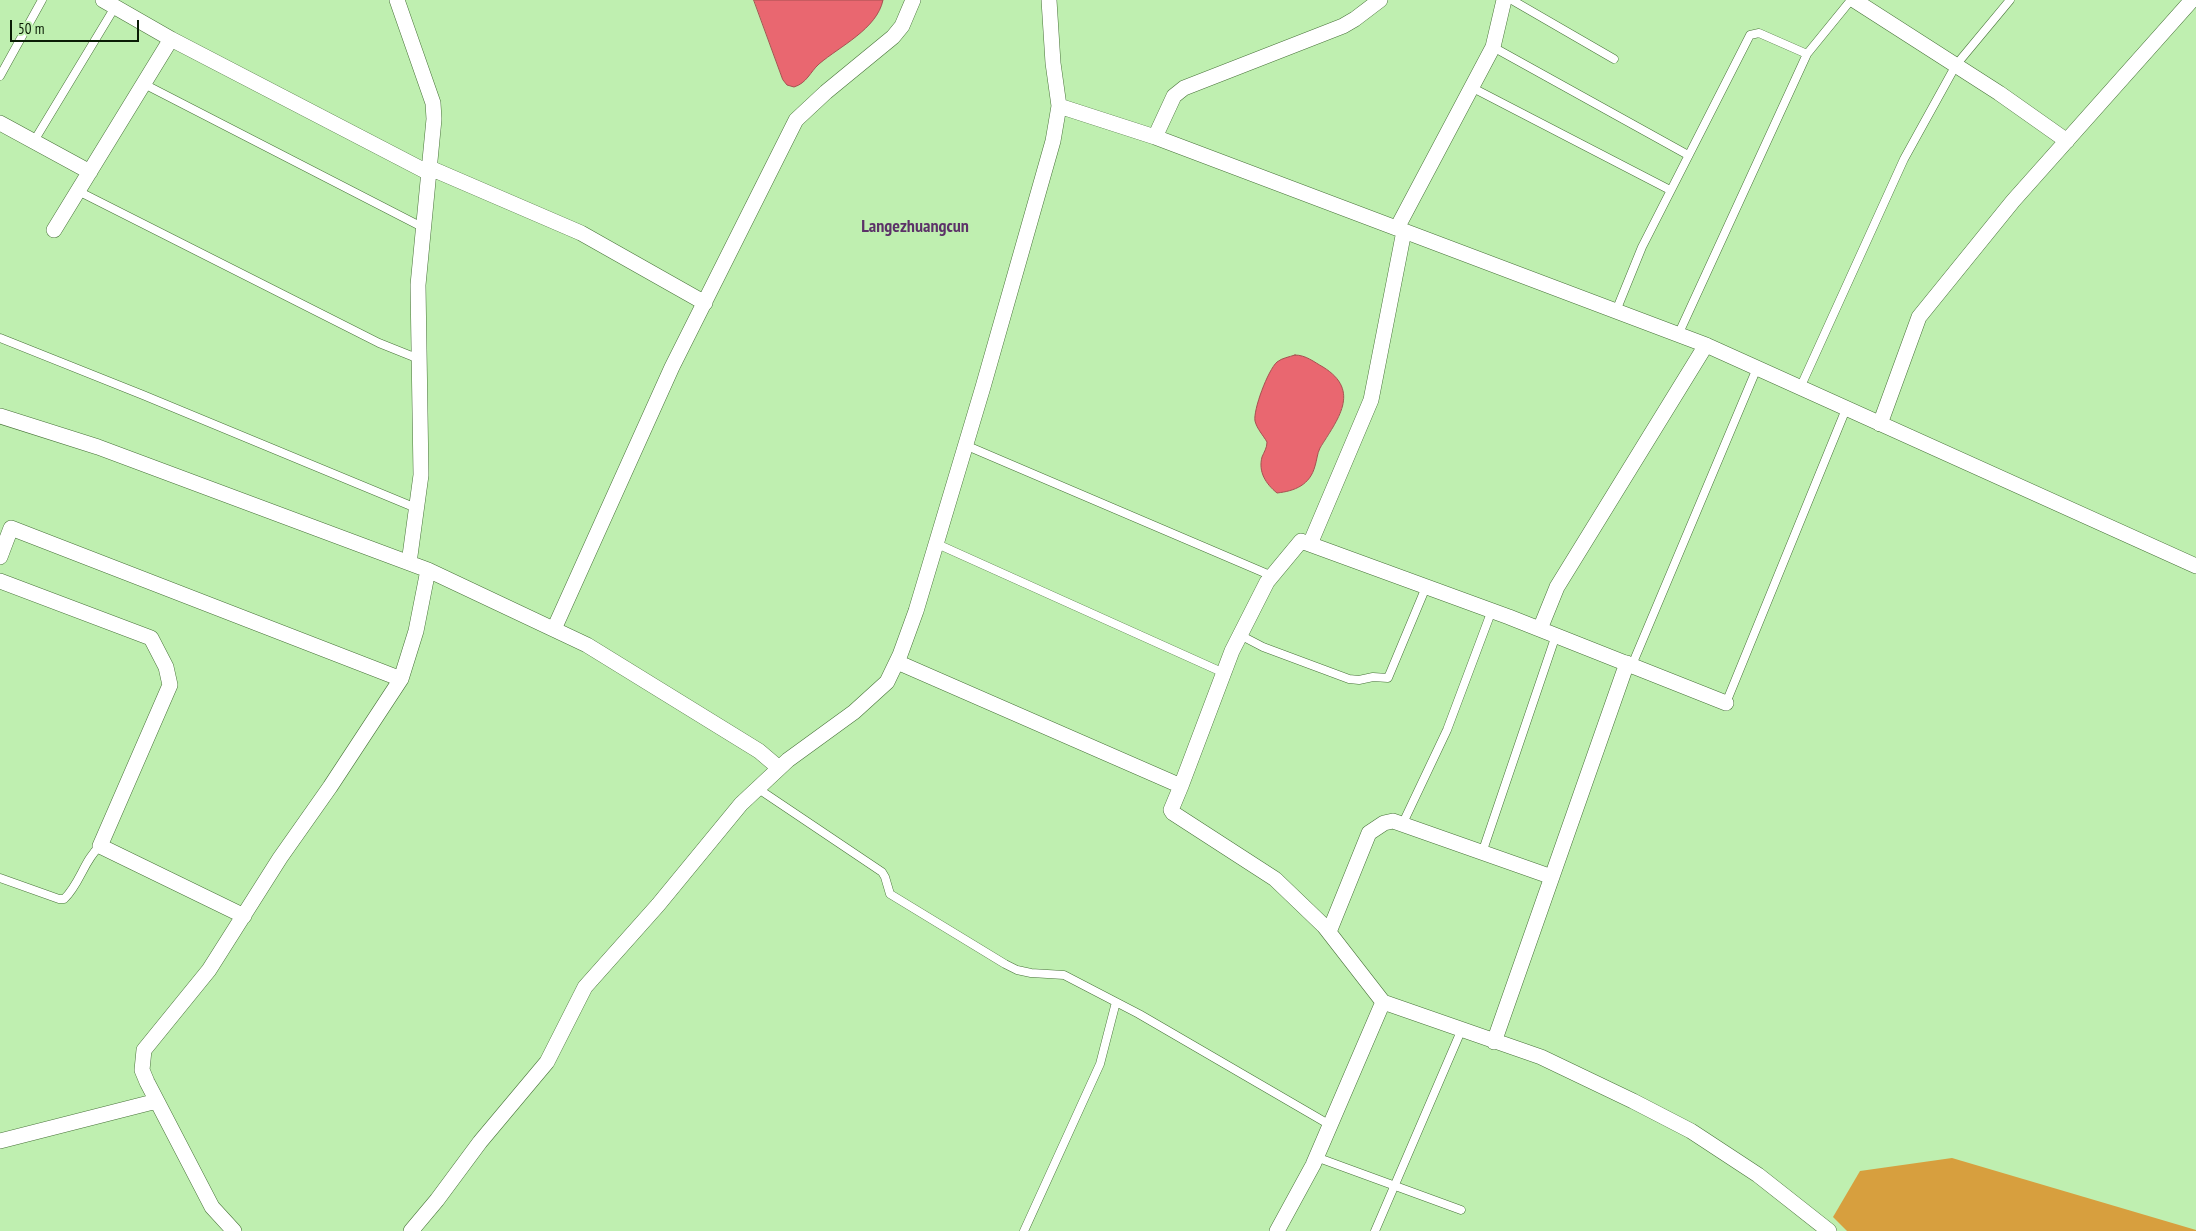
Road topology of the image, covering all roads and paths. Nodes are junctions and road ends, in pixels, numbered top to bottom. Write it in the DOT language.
graph roads {
  1 [pos="42,0"];
  2 [pos="397,0"];
  3 [pos="913,0"];
  4 [pos="1049,0"];
  5 [pos="1380,0"];
  6 [pos="1504,0"];
  7 [pos="1512,0"];
  8 [pos="1852,0"];
  9 [pos="2010,0"];
  10 [pos="2192,0"];
  11 [pos="109,3"];
  12 [pos="171,39"];
  13 [pos="1493,47"];
  14 [pos="1807,54"];
  15 [pos="1614,59"];
  16 [pos="1956,65"];
  17 [pos="0,76"];
  18 [pos="144,84"];
  19 [pos="1472,87"];
  20 [pos="1059,106"];
  21 [pos="0,123"];
  22 [pos="1155,137"];
  23 [pos="34,141"];
  24 [pos="2067,141"];
  25 [pos="1688,155"];
  26 [pos="429,171"];
  27 [pos="90,172"];
  28 [pos="1670,190"];
  29 [pos="78,191"];
  30 [pos="424,228"];
  31 [pos="54,230"];
  32 [pos="1400,230"];
  33 [pos="705,303"];
  34 [pos="1616,311"];
  35 [pos="1678,335"];
  36 [pos="0,338"];
  37 [pos="1706,345"];
  38 [pos="419,359"];
  39 [pos="1757,368"];
  40 [pos="1800,388"];
  41 [pos="1846,409"];
  42 [pos="0,416"];
  43 [pos="1880,424"];
  44 [pos="965,445"];
  45 [pos="416,508"];
  46 [pos="935,543"];
  47 [pos="1310,544"];
  48 [pos="0,557"];
  49 [pos="408,563"];
  50 [pos="2196,566"];
  51 [pos="428,570"];
  52 [pos="1272,576"];
  53 [pos="0,581"];
  54 [pos="1426,587"];
  55 [pos="1492,610"];
  56 [pos="554,629"];
  57 [pos="1540,629"];
  58 [pos="1240,635"];
  59 [pos="1556,635"];
  60 [pos="897,662"];
  61 [pos="1629,664"];
  62 [pos="1224,673"];
  63 [pos="401,679"];
  64 [pos="1726,703"];
  65 [pos="779,768"];
  66 [pos="1181,786"];
  67 [pos="757,788"];
  68 [pos="1402,825"];
  69 [pos="100,846"];
  70 [pos="1482,852"];
  71 [pos="1552,877"];
  72 [pos="0,878"];
  73 [pos="244,916"];
  74 [pos="1328,932"];
  75 [pos="1116,1002"];
  76 [pos="1383,1002"];
  77 [pos="1461,1031"];
  78 [pos="1494,1042"];
  79 [pos="157,1101"];
  80 [pos="1330,1125"];
  81 [pos="0,1141"];
  82 [pos="1316,1157"];
  83 [pos="1394,1186"];
  84 [pos="1461,1210"];
  85 [pos="418,1226"];
  86 [pos="234,1231"];
  87 [pos="1024,1231"];
  88 [pos="1277,1231"];
  89 [pos="1375,1231"];
  90 [pos="1829,1231"];
  1 -- 17 [label="lane"];
  2 -- 26 [label="street"];
  3 -- 33 [label="street"];
  4 -- 20 [label="street"];
  5 -- 22 [label="street"];
  6 -- 13 [label="street"];
  7 -- 15 [label="lane"];
  8 -- 14 [label="lane"];
  8 -- 16 [label="street"];
  9 -- 16 [label="lane"];
  10 -- 24 [label="street"];
  11 -- 12 [label="street"];
  11 -- 23 [label="lane"];
  12 -- 18 [label="street"];
  12 -- 26 [label="street"];
  13 -- 19 [label="street"];
  13 -- 25 [label="lane"];
  14 -- 25 [label="lane"];
  14 -- 35 [label="lane"];
  16 -- 24 [label="street"];
  16 -- 40 [label="lane"];
  18 -- 27 [label="street"];
  18 -- 30 [label="lane"];
  19 -- 28 [label="lane"];
  19 -- 32 [label="street"];
  20 -- 22 [label="street"];
  20 -- 44 [label="street"];
  21 -- 23 [label="street"];
  22 -- 32 [label="street"];
  23 -- 27 [label="street"];
  24 -- 43 [label="street"];
  25 -- 28 [label="lane"];
  26 -- 30 [label="street"];
  26 -- 33 [label="street"];
  27 -- 29 [label="street"];
  28 -- 34 [label="lane"];
  29 -- 31 [label="street"];
  29 -- 38 [label="lane"];
  30 -- 38 [label="street"];
  32 -- 34 [label="street"];
  32 -- 47 [label="street"];
  33 -- 56 [label="street"];
  34 -- 35 [label="street"];
  35 -- 37 [label="street"];
  36 -- 45 [label="lane"];
  37 -- 39 [label="street"];
  37 -- 57 [label="street"];
  38 -- 45 [label="street"];
  39 -- 40 [label="street"];
  39 -- 61 [label="lane"];
  40 -- 41 [label="street"];
  41 -- 43 [label="street"];
  41 -- 64 [label="lane"];
  42 -- 49 [label="street"];
  43 -- 50 [label="street"];
  44 -- 46 [label="street"];
  44 -- 52 [label="lane"];
  45 -- 49 [label="street"];
  46 -- 60 [label="street"];
  46 -- 62 [label="lane"];
  47 -- 52 [label="street"];
  47 -- 54 [label="street"];
  48 -- 63 [label="street"];
  49 -- 51 [label="street"];
  51 -- 56 [label="street"];
  51 -- 63 [label="street"];
  52 -- 58 [label="street"];
  53 -- 69 [label="street"];
  54 -- 55 [label="street"];
  54 -- 58 [label="lane"];
  55 -- 57 [label="street"];
  55 -- 68 [label="lane"];
  56 -- 65 [label="street"];
  57 -- 59 [label="street"];
  58 -- 62 [label="street"];
  59 -- 61 [label="street"];
  59 -- 70 [label="lane"];
  60 -- 65 [label="street"];
  60 -- 66 [label="street"];
  61 -- 64 [label="street"];
  61 -- 71 [label="street"];
  62 -- 66 [label="street"];
  63 -- 73 [label="street"];
  65 -- 67 [label="street"];
  66 -- 74 [label="street"];
  67 -- 75 [label="lane"];
  67 -- 85 [label="street"];
  68 -- 70 [label="street"];
  68 -- 74 [label="street"];
  69 -- 72 [label="lane"];
  69 -- 73 [label="street"];
  70 -- 71 [label="street"];
  71 -- 78 [label="street"];
  73 -- 79 [label="street"];
  74 -- 76 [label="street"];
  75 -- 80 [label="lane"];
  75 -- 87 [label="lane"];
  76 -- 77 [label="street"];
  76 -- 80 [label="street"];
  77 -- 78 [label="street"];
  77 -- 83 [label="lane"];
  78 -- 90 [label="street"];
  79 -- 81 [label="street"];
  79 -- 86 [label="street"];
  80 -- 82 [label="street"];
  82 -- 83 [label="lane"];
  82 -- 88 [label="street"];
  83 -- 84 [label="lane"];
  83 -- 89 [label="lane"];
}
